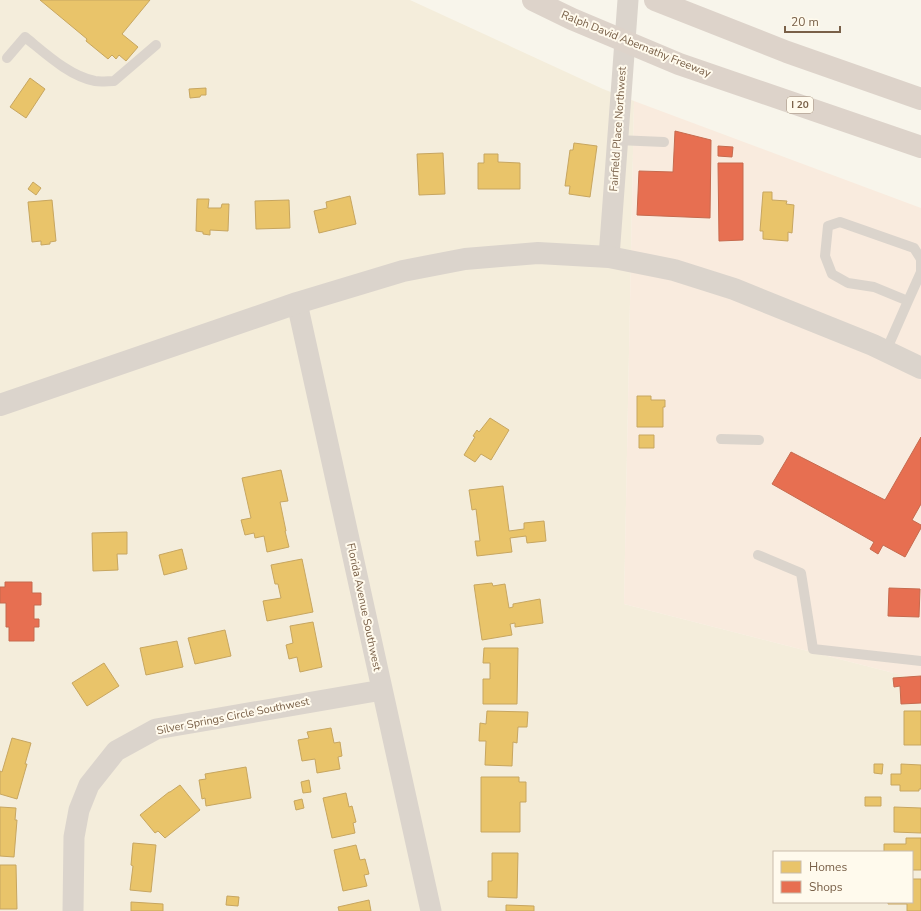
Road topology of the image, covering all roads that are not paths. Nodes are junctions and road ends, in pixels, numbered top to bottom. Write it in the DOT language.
graph roads {
  1 [pos="533,0"];
  2 [pos="628,0"];
  3 [pos="655,0"];
  4 [pos="156,44"];
  5 [pos="7,58"];
  6 [pos="921,99"];
  7 [pos="617,140"];
  8 [pos="664,142"];
  9 [pos="921,146"];
  10 [pos="609,257"];
  11 [pos="908,301"];
  12 [pos="297,303"];
  13 [pos="886,351"];
  14 [pos="921,368"];
  15 [pos="36,393"];
  16 [pos="0,398"];
  17 [pos="0,405"];
  18 [pos="721,439"];
  19 [pos="759,440"];
  20 [pos="758,555"];
  21 [pos="921,661"];
  22 [pos="382,690"];
  23 [pos="73,911"];
  24 [pos="431,911"];
  1 -- 9 [label="highway, Ralph David Abernathy Freeway / I 20"];
  2 -- 7 [label="street, Fairfield Place Northwest"];
  3 -- 6 [label="highway"];
  4 -- 5 [label="lane"];
  7 -- 8 [label="lane"];
  7 -- 10 [label="street, Fairfield Place Northwest"];
  10 -- 12 [label="main road"];
  10 -- 13 [label="main road"];
  11 -- 11 [label="lane"];
  11 -- 13 [label="lane"];
  12 -- 15 [label="main road"];
  12 -- 22 [label="street, Florida Avenue Southwest"];
  13 -- 14 [label="main road"];
  15 -- 16 [label="lane"];
  15 -- 17 [label="main road"];
  18 -- 19 [label="lane"];
  20 -- 21 [label="lane"];
  22 -- 23 [label="street, Silver Springs Circle Southwest"];
  22 -- 24 [label="street, Florida Avenue Southwest"];
}
